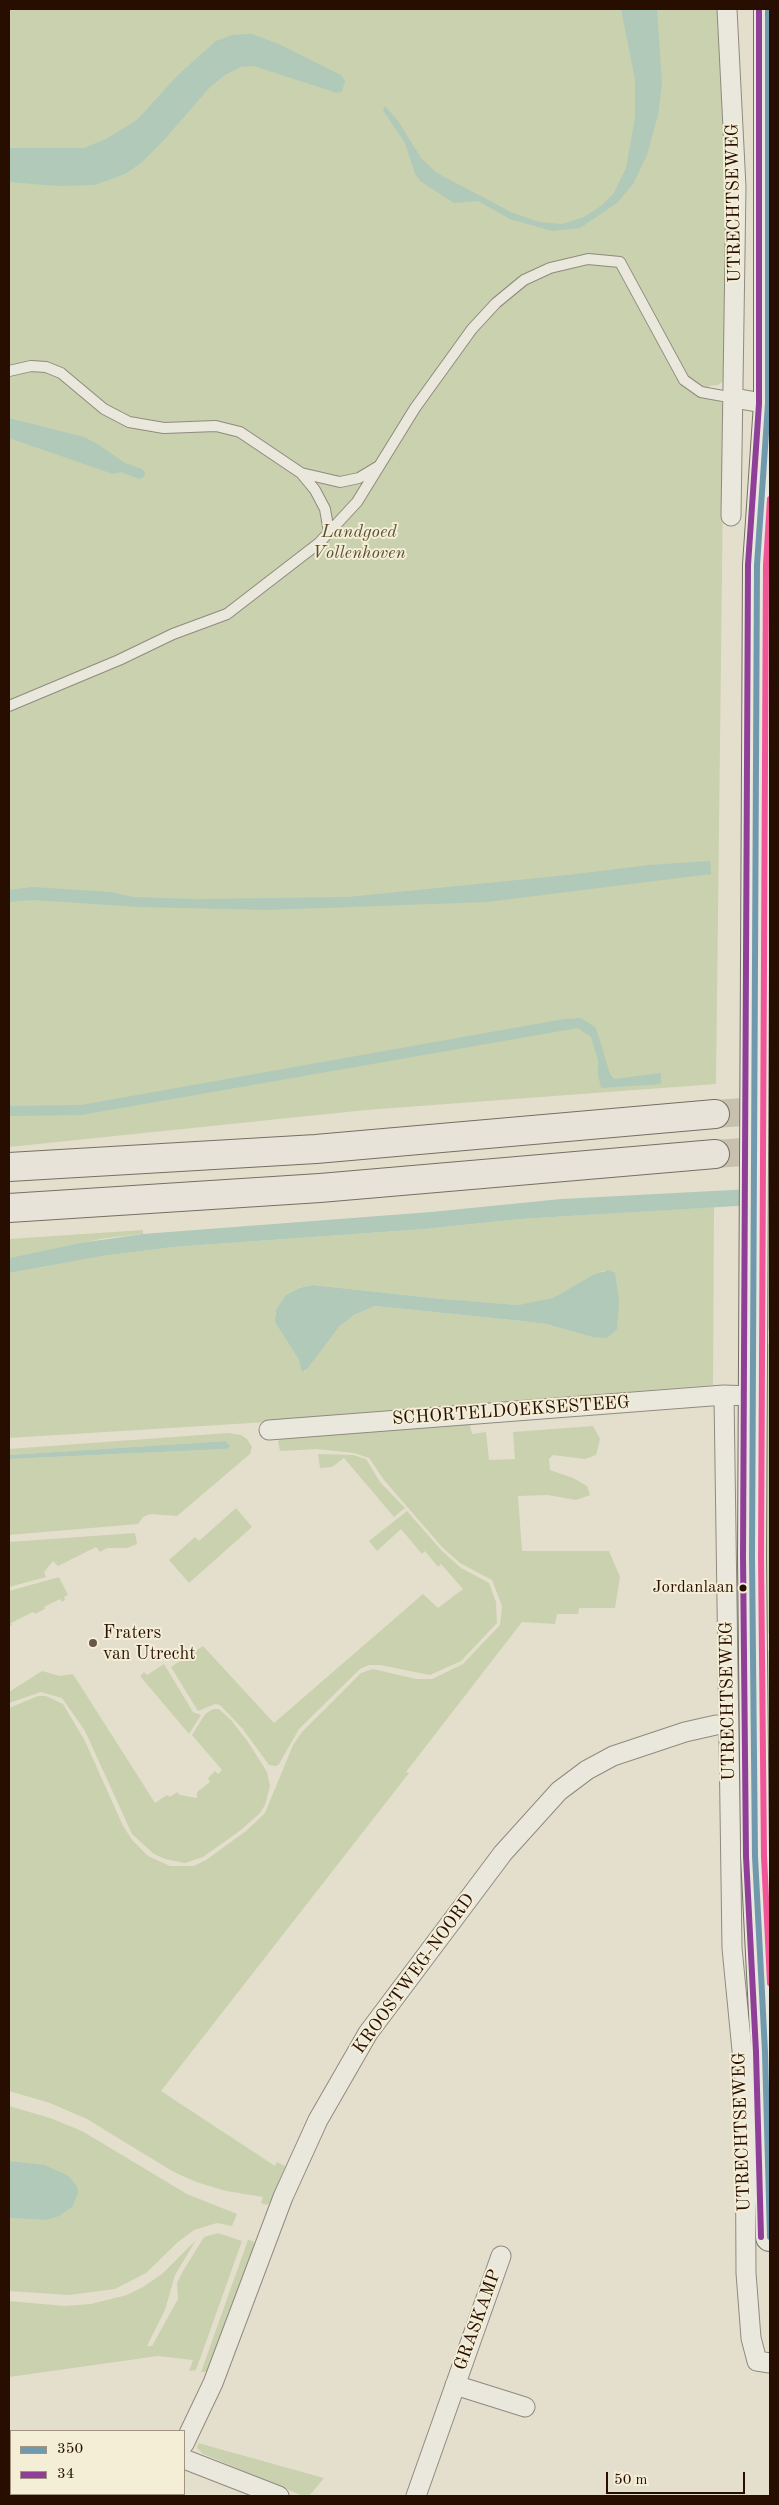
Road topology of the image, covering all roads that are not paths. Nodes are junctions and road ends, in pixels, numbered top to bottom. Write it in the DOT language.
graph roads {
  1 [pos="727,9"];
  2 [pos="768,9"];
  3 [pos="9,371"];
  4 [pos="734,398"];
  5 [pos="769,405"];
  6 [pos="381,465"];
  7 [pos="302,473"];
  8 [pos="731,516"];
  9 [pos="330,532"];
  10 [pos="9,706"];
  11 [pos="715,1114"];
  12 [pos="715,1154"];
  13 [pos="9,1167"];
  14 [pos="9,1208"];
  15 [pos="761,1339"];
  16 [pos="724,1395"];
  17 [pos="752,1396"];
  18 [pos="269,1430"];
  19 [pos="716,1725"];
  20 [pos="762,1756"];
  21 [pos="732,1948"];
  22 [pos="759,1948"];
  23 [pos="769,2139"];
  24 [pos="770,2237"];
  25 [pos="501,2256"];
  26 [pos="770,2363"];
  27 [pos="455,2385"];
  28 [pos="525,2408"];
  29 [pos="185,2442"];
  30 [pos="185,2459"];
  31 [pos="279,2496"];
  32 [pos="416,2496"];
  1 -- 4 [label="street, UTRECHTSEWEG"];
  2 -- 5 [label="main road, UTRECHTSEWEG"];
  3 -- 7 [label="lane"];
  4 -- 5 [label="street"];
  4 -- 6 [label="lane"];
  4 -- 8 [label="street, UTRECHTSEWEG"];
  5 -- 15 [label="main road, UTRECHTSEWEG"];
  6 -- 7 [label="lane"];
  6 -- 9 [label="lane"];
  7 -- 9 [label="lane"];
  9 -- 10 [label="lane"];
  11 -- 13 [label="highway"];
  12 -- 14 [label="highway"];
  15 -- 17 [label="main road, UTRECHTSEWEG"];
  16 -- 17 [label="street, SCHORTELDOEKSESTEEG"];
  16 -- 18 [label="street, SCHORTELDOEKSESTEEG"];
  16 -- 21 [label="street, UTRECHTSEWEG"];
  17 -- 20 [label="main road, UTRECHTSEWEG"];
  19 -- 29 [label="street, KROOSTWEG-NOORD"];
  20 -- 22 [label="main road, UTRECHTSEWEG"];
  21 -- 22 [label="street"];
  21 -- 26 [label="street, UTRECHTSEWEG"];
  22 -- 23 [label="main road, UTRECHTSEWEG"];
  23 -- 24 [label="main road, UTRECHTSEWEG"];
  25 -- 27 [label="street, GRASKAMP"];
  27 -- 28 [label="street, GRASKAMP"];
  27 -- 32 [label="street, GRASKAMP"];
  30 -- 31 [label="street"];
}
